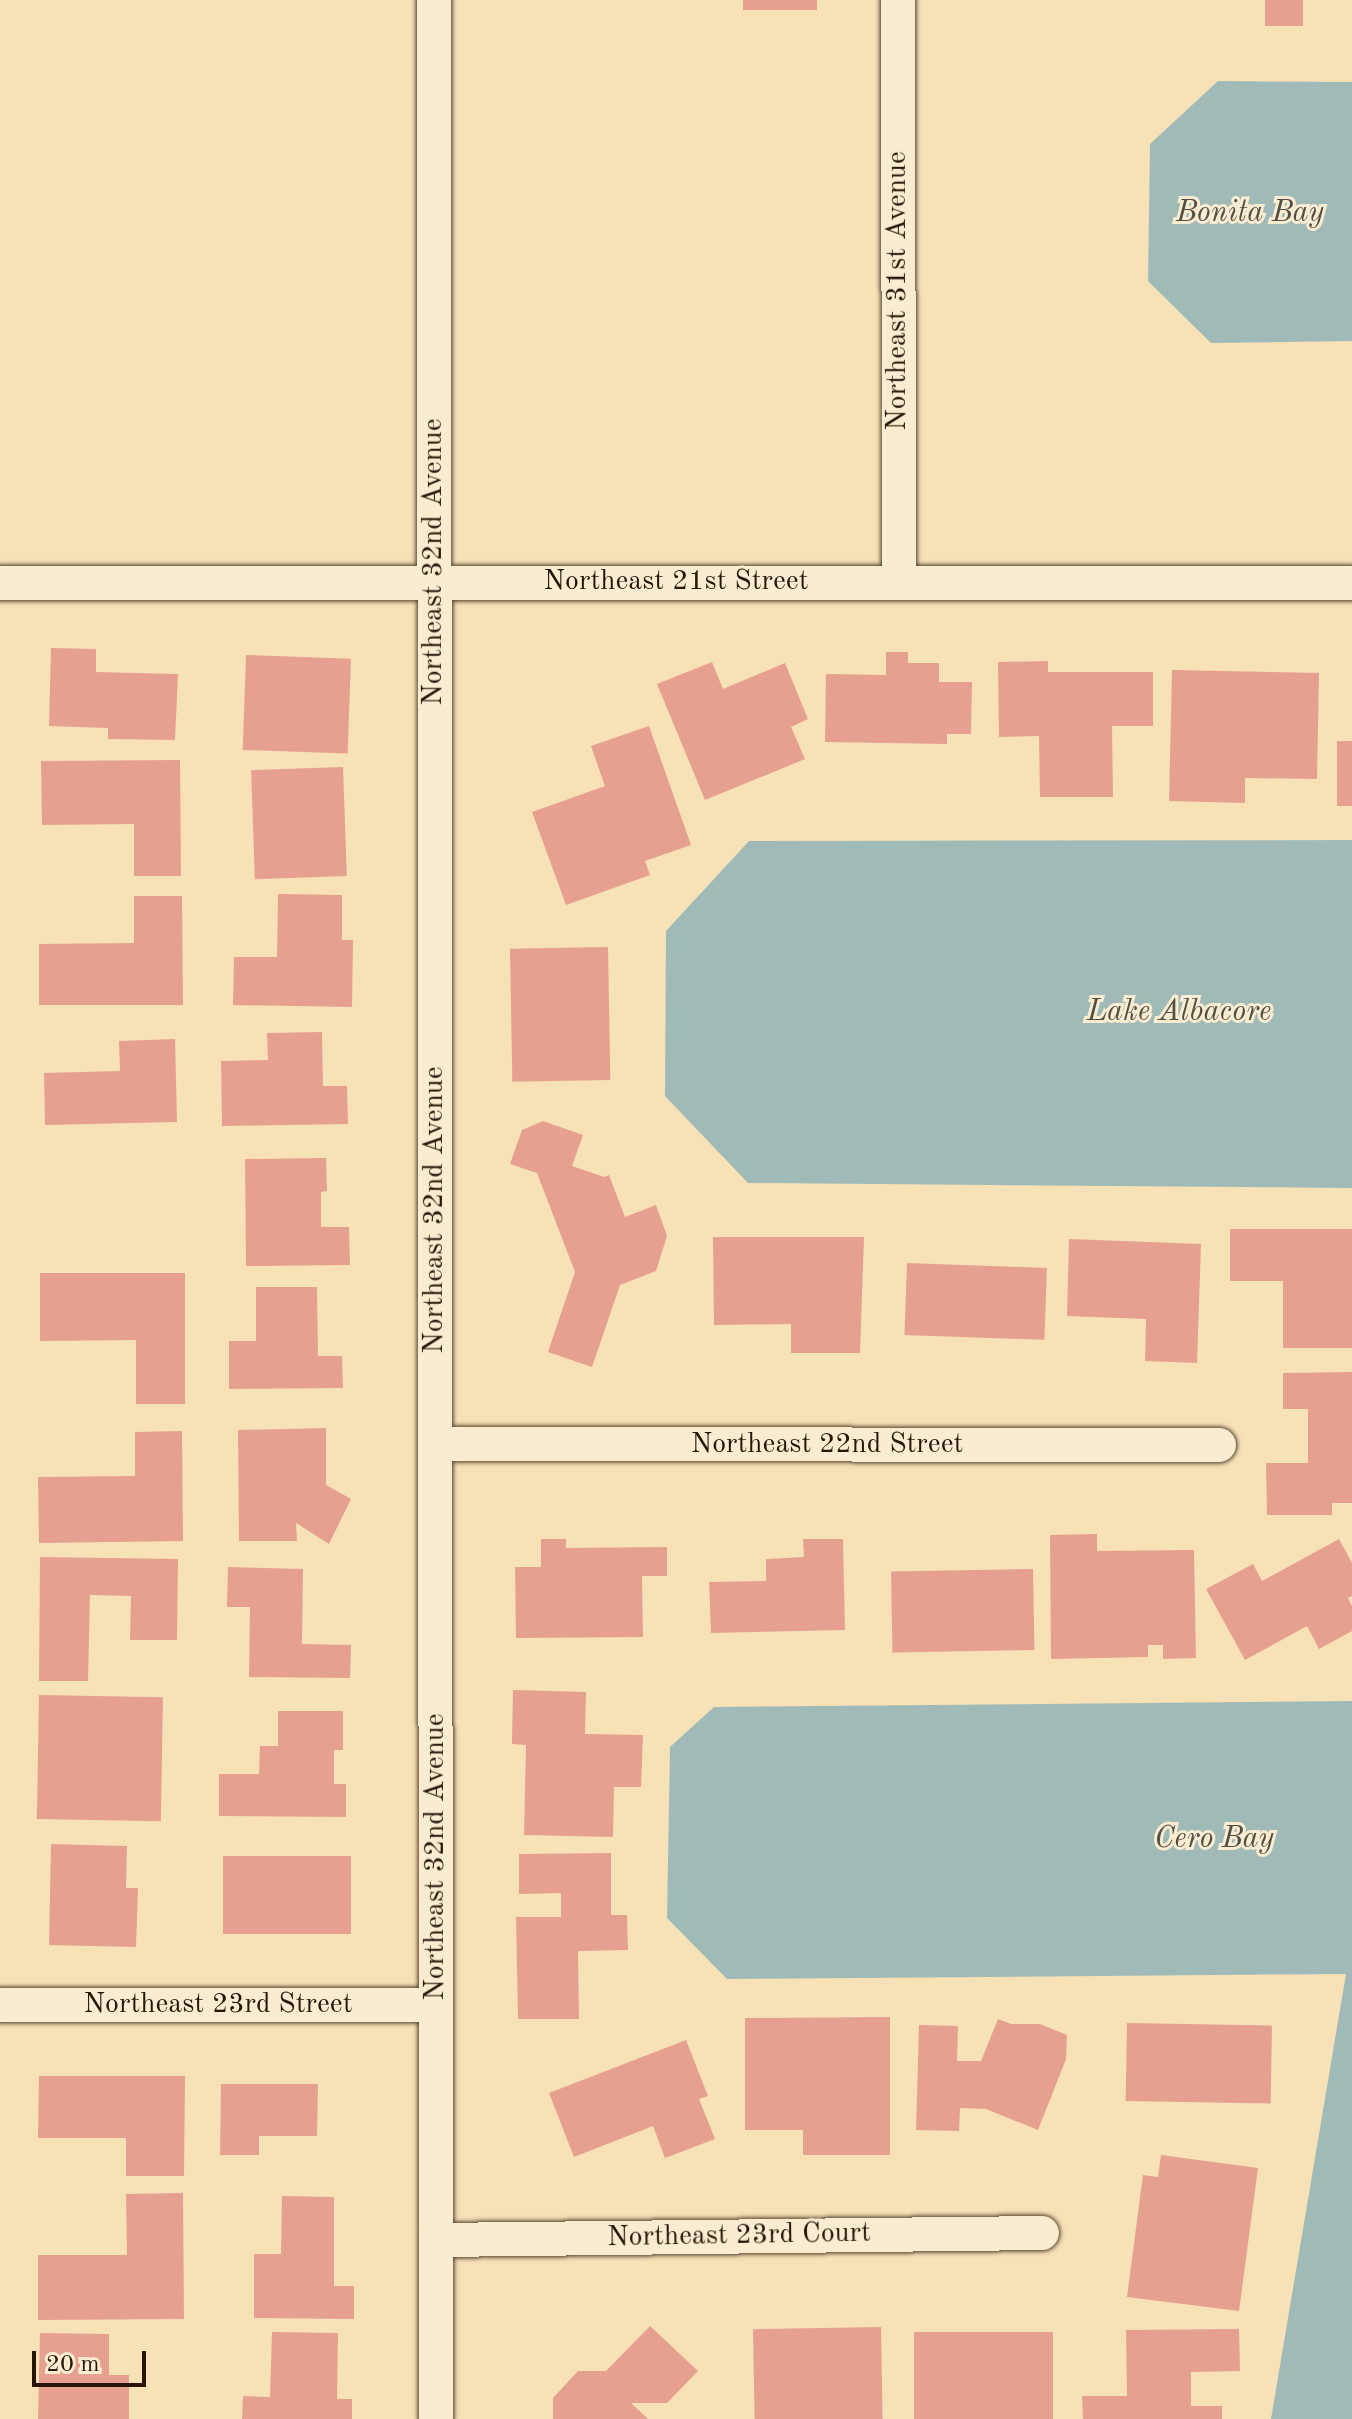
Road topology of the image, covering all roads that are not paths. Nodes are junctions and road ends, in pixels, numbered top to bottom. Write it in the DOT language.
graph roads {
  1 [pos="434,0"];
  2 [pos="898,0"];
  3 [pos="434,582"];
  4 [pos="899,582"];
  5 [pos="0,583"];
  6 [pos="1352,583"];
  7 [pos="435,1444"];
  8 [pos="1219,1445"];
  9 [pos="0,2005"];
  10 [pos="436,2005"];
  11 [pos="1042,2233"];
  12 [pos="436,2240"];
  13 [pos="436,2419"];
  1 -- 3 [label="street, Northeast 32nd Avenue"];
  2 -- 4 [label="street, Northeast 31st Avenue"];
  3 -- 4 [label="street, Northeast 21st Street"];
  3 -- 5 [label="street, Northeast 21st Street"];
  3 -- 7 [label="street, Northeast 32nd Avenue"];
  4 -- 6 [label="street, Northeast 21st Street"];
  7 -- 8 [label="street, Northeast 22nd Street"];
  7 -- 10 [label="street, Northeast 32nd Avenue"];
  9 -- 10 [label="street, Northeast 23rd Street"];
  10 -- 12 [label="street, Northeast 32nd Avenue"];
  11 -- 12 [label="street, Northeast 23rd Court"];
  12 -- 13 [label="street, Northeast 32nd Avenue"];
}
